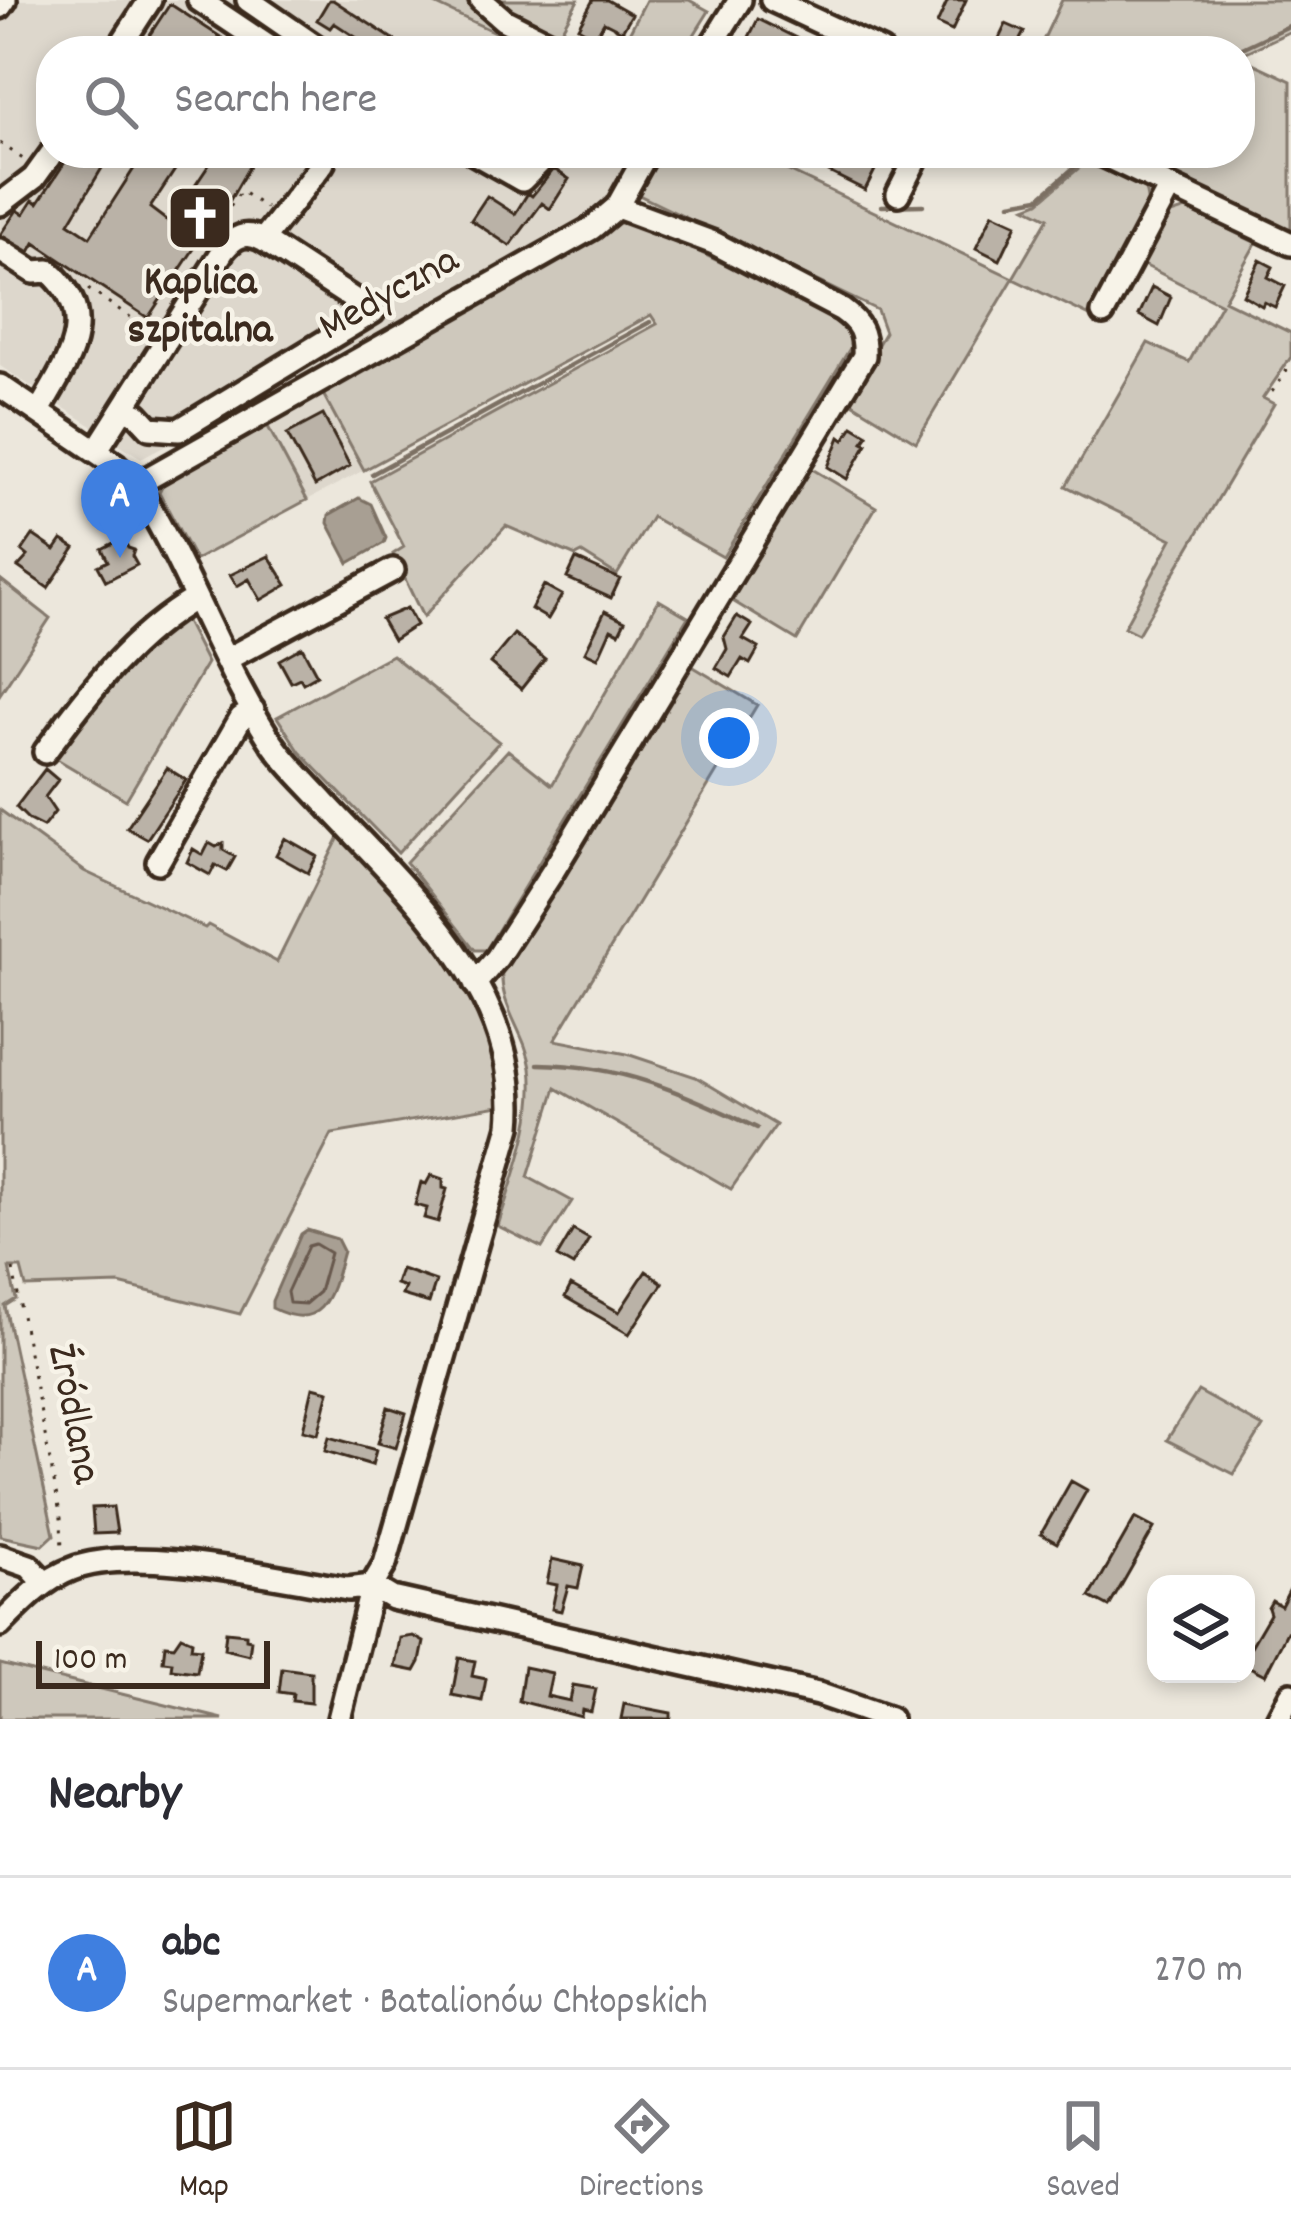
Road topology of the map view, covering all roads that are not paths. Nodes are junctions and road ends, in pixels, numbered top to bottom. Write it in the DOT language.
graph roads {
  1 [pos="150,0"];
  2 [pos="199,0"];
  3 [pos="248,0"];
  4 [pos="481,0"];
  5 [pos="740,0"];
  6 [pos="772,0"];
  7 [pos="127,36"];
  8 [pos="253,36"];
  9 [pos="300,36"];
  10 [pos="536,36"];
  11 [pos="717,36"];
  12 [pos="849,36"];
  13 [pos="41,168"];
  14 [pos="312,168"];
  15 [pos="501,168"];
  16 [pos="534,168"];
  17 [pos="639,168"];
  18 [pos="912,168"];
  19 [pos="1130,168"];
  20 [pos="1170,187"];
  21 [pos="898,194"];
  22 [pos="0,204"];
  23 [pos="617,206"];
  24 [pos="262,240"];
  25 [pos="1291,244"];
  26 [pos="0,250"];
  27 [pos="373,312"];
  28 [pos="1103,313"];
  29 [pos="398,337"];
  30 [pos="0,386"];
  31 [pos="124,409"];
  32 [pos="39,412"];
  33 [pos="96,451"];
  34 [pos="136,484"];
  35 [pos="393,570"];
  36 [pos="196,598"];
  37 [pos="227,659"];
  38 [pos="253,710"];
  39 [pos="45,752"];
  40 [pos="158,862"];
  41 [pos="475,984"];
  42 [pos="0,1556"];
  43 [pos="45,1583"];
  44 [pos="372,1586"];
  45 [pos="0,1625"];
  46 [pos="1291,1694"];
  47 [pos="863,1714"];
  48 [pos="339,1719"];
  49 [pos="890,1719"];
  50 [pos="1278,1719"];
  1 -- 7 [label="street"];
  2 -- 8 [label="street"];
  3 -- 9 [label="street"];
  4 -- 10 [label="street"];
  5 -- 11 [label="street"];
  6 -- 12 [label="street"];
  13 -- 22 [label="street"];
  14 -- 24 [label="street"];
  15 -- 16 [label="street"];
  17 -- 23 [label="street"];
  18 -- 21 [label="street"];
  19 -- 20 [label="street"];
  20 -- 25 [label="street"];
  20 -- 28 [label="street"];
  23 -- 29 [label="street, Medyczna"];
  23 -- 41 [label="street"];
  24 -- 27 [label="street"];
  24 -- 31 [label="street"];
  26 -- 32 [label="street"];
  27 -- 29 [label="street"];
  27 -- 31 [label="street"];
  29 -- 34 [label="street, Medyczna"];
  30 -- 32 [label="street"];
  31 -- 33 [label="street"];
  32 -- 33 [label="street"];
  33 -- 34 [label="street"];
  34 -- 36 [label="street"];
  35 -- 37 [label="street"];
  36 -- 37 [label="street"];
  36 -- 39 [label="street"];
  37 -- 38 [label="street"];
  38 -- 40 [label="street"];
  38 -- 41 [label="street"];
  41 -- 44 [label="street"];
  42 -- 43 [label="street"];
  43 -- 44 [label="street"];
  43 -- 45 [label="street"];
  44 -- 47 [label="street"];
  44 -- 48 [label="street"];
  46 -- 50 [label="street"];
  47 -- 49 [label="street"];
}
